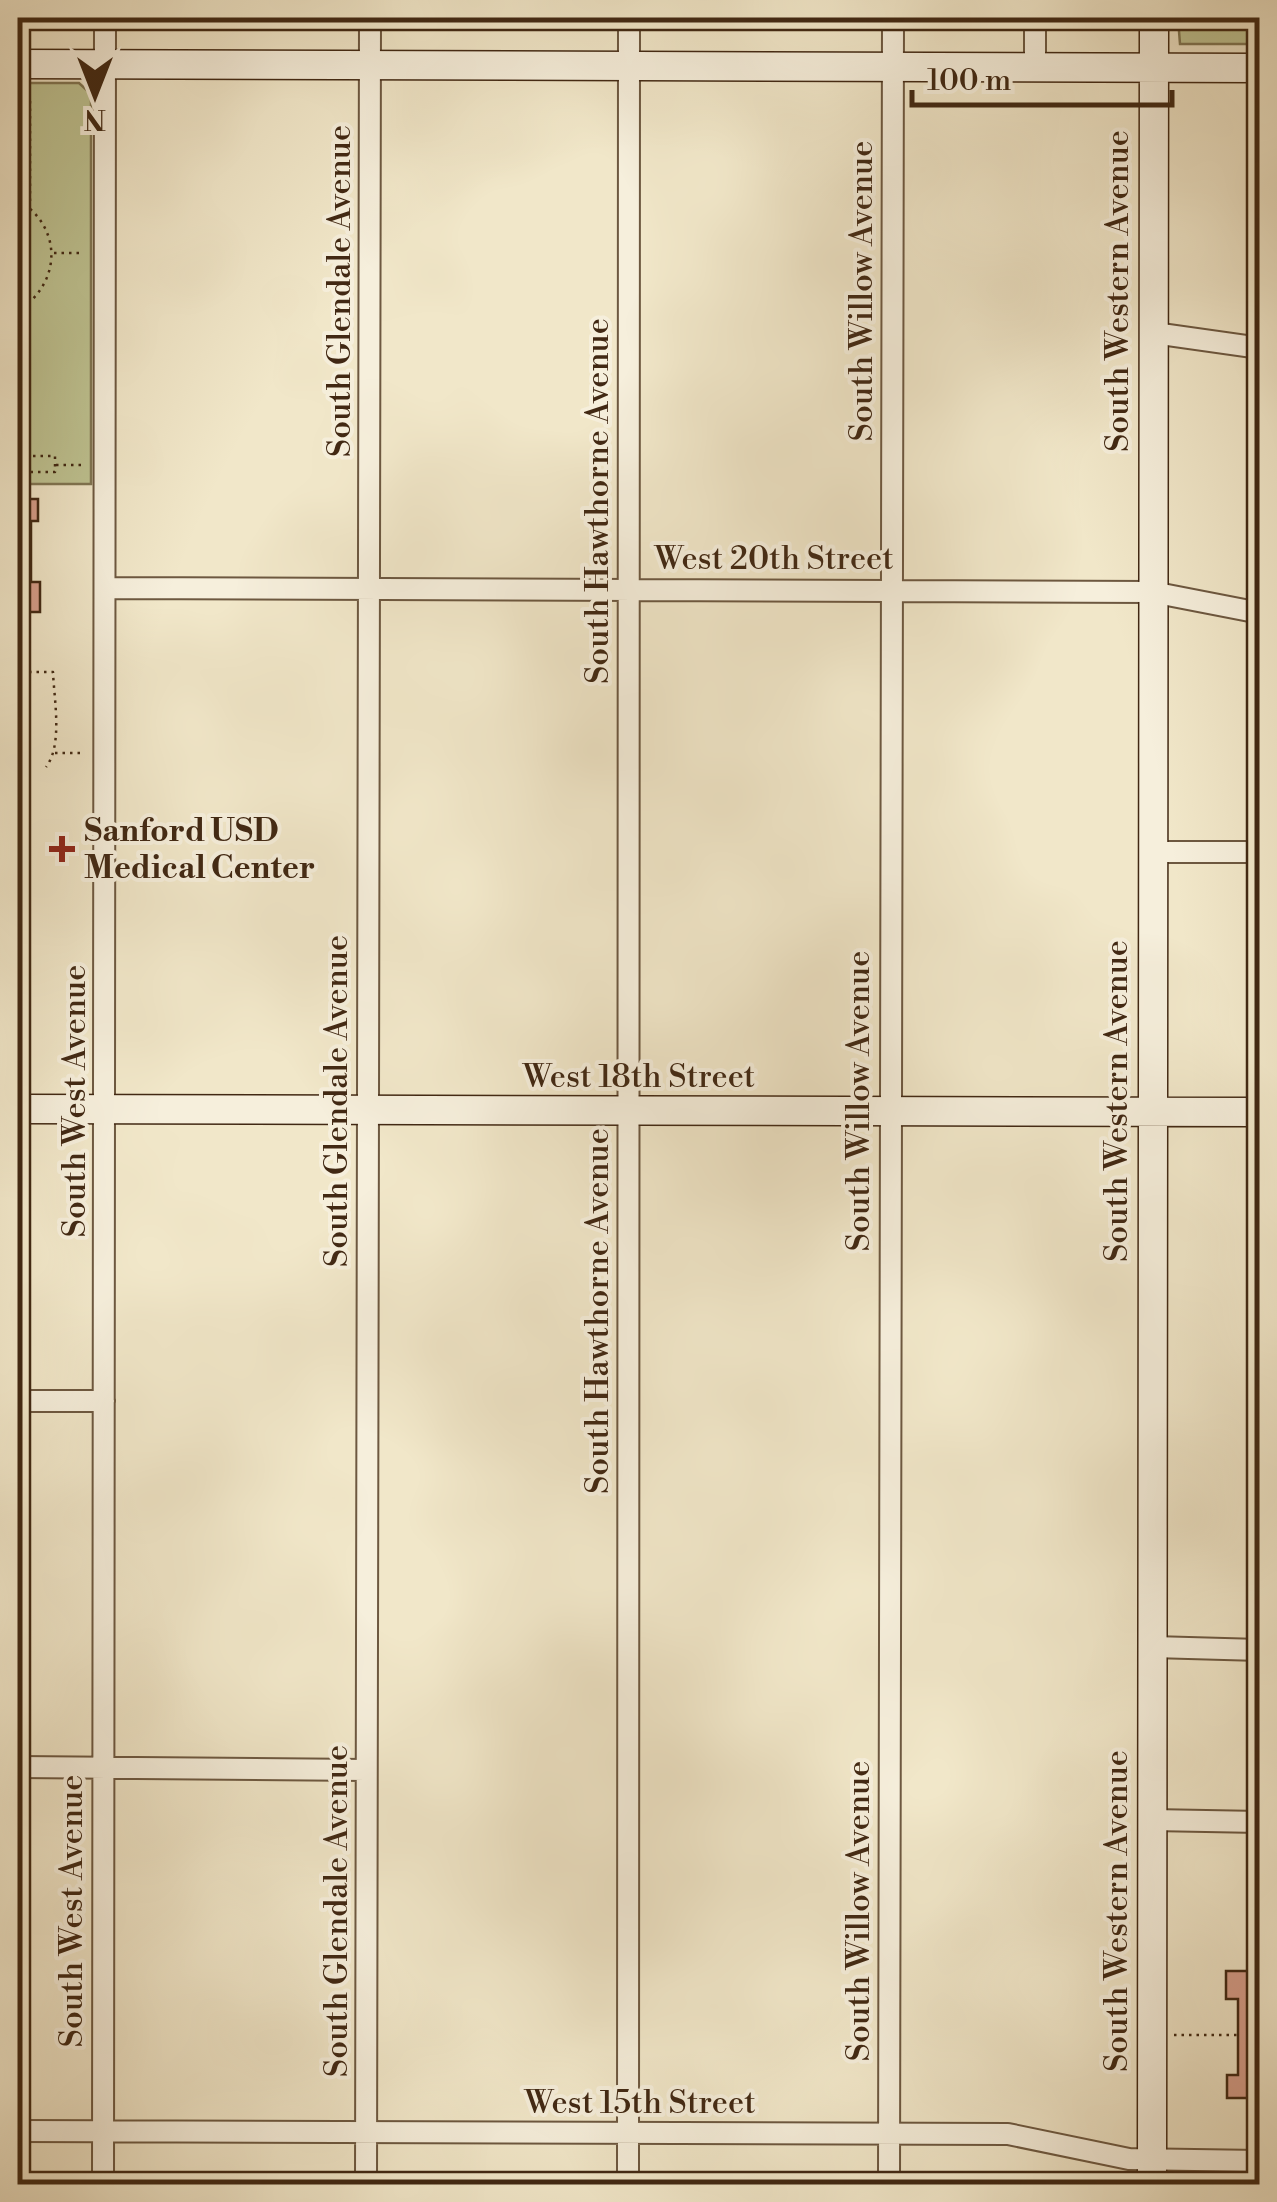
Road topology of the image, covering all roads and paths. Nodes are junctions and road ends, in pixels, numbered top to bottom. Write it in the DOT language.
graph roads {
  1 [pos="104,18"];
  2 [pos="370,18"];
  3 [pos="630,18"];
  4 [pos="893,18"];
  5 [pos="1035,18"];
  6 [pos="1154,18"];
  7 [pos="18,64"];
  8 [pos="104,65"];
  9 [pos="371,66"];
  10 [pos="630,66"];
  11 [pos="892,68"];
  12 [pos="1260,68"];
  13 [pos="1035,69"];
  14 [pos="1154,69"];
  15 [pos="30,101"];
  16 [pos="18,200"];
  17 [pos="30,208"];
  18 [pos="52,253"];
  19 [pos="84,253"];
  20 [pos="29,304"];
  21 [pos="18,311"];
  22 [pos="1154,333"];
  23 [pos="1260,348"];
  24 [pos="18,382"];
  25 [pos="29,382"];
  26 [pos="18,392"];
  27 [pos="18,400"];
  28 [pos="18,419"];
  29 [pos="29,419"];
  30 [pos="18,439"];
  31 [pos="18,446"];
  32 [pos="18,456"];
  33 [pos="29,456"];
  34 [pos="55,465"];
  35 [pos="83,465"];
  36 [pos="18,472"];
  37 [pos="29,472"];
  38 [pos="106,588"];
  39 [pos="627,588"];
  40 [pos="370,589"];
  41 [pos="891,590"];
  42 [pos="1152,592"];
  43 [pos="1260,613"];
  44 [pos="30,672"];
  45 [pos="53,753"];
  46 [pos="82,753"];
  47 [pos="46,767"];
  48 [pos="1152,852"];
  49 [pos="1260,852"];
  50 [pos="18,1109"];
  51 [pos="105,1110"];
  52 [pos="366,1112"];
  53 [pos="628,1112"];
  54 [pos="889,1112"];
  55 [pos="1260,1112"];
  56 [pos="1152,1113"];
  57 [pos="18,1401"];
  58 [pos="104,1401"];
  59 [pos="1153,1647"];
  60 [pos="1260,1650"];
  61 [pos="18,1767"];
  62 [pos="102,1767"];
  63 [pos="366,1770"];
  64 [pos="1152,1820"];
  65 [pos="1260,1822"];
  66 [pos="1152,2035"];
  67 [pos="1238,2035"];
  68 [pos="367,2130"];
  69 [pos="18,2131"];
  70 [pos="103,2132"];
  71 [pos="628,2134"];
  72 [pos="889,2134"];
  73 [pos="1260,2161"];
  74 [pos="1152,2173"];
  75 [pos="103,2184"];
  76 [pos="366,2184"];
  77 [pos="628,2184"];
  78 [pos="889,2184"];
  1 -- 8 [label="street, South West Avenue"];
  2 -- 9 [label="street, South Glendale Avenue"];
  3 -- 10 [label="street, South Hawthorne Avenue"];
  4 -- 11 [label="street, South Willow Avenue"];
  5 -- 13 [label="street"];
  6 -- 14 [label="street, South Western Avenue"];
  7 -- 8 [label="street"];
  8 -- 9 [label="street"];
  8 -- 38 [label="street, South West Avenue"];
  9 -- 10 [label="street"];
  9 -- 40 [label="street, South Glendale Avenue"];
  10 -- 11 [label="street"];
  10 -- 39 [label="street, South Hawthorne Avenue"];
  11 -- 13 [label="street"];
  11 -- 41 [label="street, South Willow Avenue"];
  12 -- 14 [label="street"];
  13 -- 14 [label="street"];
  14 -- 22 [label="street, South Western Avenue"];
  15 -- 17 [label="path"];
  16 -- 17 [label="path"];
  17 -- 18 [label="path"];
  18 -- 19 [label="path"];
  18 -- 20 [label="path"];
  20 -- 21 [label="path"];
  20 -- 25 [label="path"];
  22 -- 23 [label="street"];
  22 -- 42 [label="street, South Western Avenue"];
  24 -- 25 [label="path"];
  25 -- 29 [label="path"];
  26 -- 27 [label="path"];
  27 -- 28 [label="path"];
  28 -- 29 [label="path"];
  28 -- 30 [label="path"];
  29 -- 33 [label="path"];
  30 -- 31 [label="path"];
  32 -- 33 [label="path"];
  33 -- 34 [label="path"];
  33 -- 37 [label="path"];
  34 -- 35 [label="path"];
  34 -- 37 [label="path"];
  36 -- 37 [label="path"];
  38 -- 40 [label="street, West 20th Street"];
  38 -- 51 [label="street, South West Avenue"];
  39 -- 40 [label="street, West 20th Street"];
  39 -- 41 [label="street, West 20th Street"];
  39 -- 53 [label="street, South Hawthorne Avenue"];
  40 -- 52 [label="street, South Glendale Avenue"];
  41 -- 42 [label="street, West 20th Street"];
  41 -- 54 [label="street, South Willow Avenue"];
  42 -- 43 [label="street, West 20th Street"];
  42 -- 48 [label="street, South Western Avenue"];
  44 -- 45 [label="path"];
  45 -- 46 [label="path"];
  45 -- 47 [label="path"];
  48 -- 49 [label="street"];
  48 -- 56 [label="street, South Western Avenue"];
  50 -- 51 [label="street, West 18th Street"];
  51 -- 52 [label="street, West 18th Street"];
  51 -- 58 [label="street, South West Avenue"];
  52 -- 53 [label="street, West 18th Street"];
  52 -- 63 [label="street, South Glendale Avenue"];
  53 -- 54 [label="street, West 18th Street"];
  53 -- 71 [label="street, South Hawthorne Avenue"];
  54 -- 56 [label="street, West 18th Street"];
  54 -- 72 [label="street, South Willow Avenue"];
  55 -- 56 [label="street, West 18th Street"];
  56 -- 59 [label="street, South Western Avenue"];
  57 -- 58 [label="street"];
  58 -- 62 [label="street, South West Avenue"];
  59 -- 60 [label="street"];
  59 -- 64 [label="street, South Western Avenue"];
  61 -- 62 [label="street"];
  62 -- 63 [label="street"];
  62 -- 70 [label="street, South West Avenue"];
  63 -- 68 [label="street, South Glendale Avenue"];
  64 -- 65 [label="street"];
  64 -- 66 [label="street, South Western Avenue"];
  66 -- 67 [label="path"];
  66 -- 74 [label="street, South Western Avenue"];
  68 -- 70 [label="street, West 15th Street"];
  68 -- 71 [label="street, West 15th Street"];
  68 -- 76 [label="street, South Glendale Avenue"];
  69 -- 70 [label="street, West 15th Street"];
  70 -- 75 [label="street, South West Avenue"];
  71 -- 72 [label="street, West 15th Street"];
  71 -- 77 [label="street, South Hawthorne Avenue"];
  72 -- 74 [label="street, West 15th Street"];
  72 -- 78 [label="street, South Willow Avenue"];
  73 -- 74 [label="street, West 15th Street"];
}
